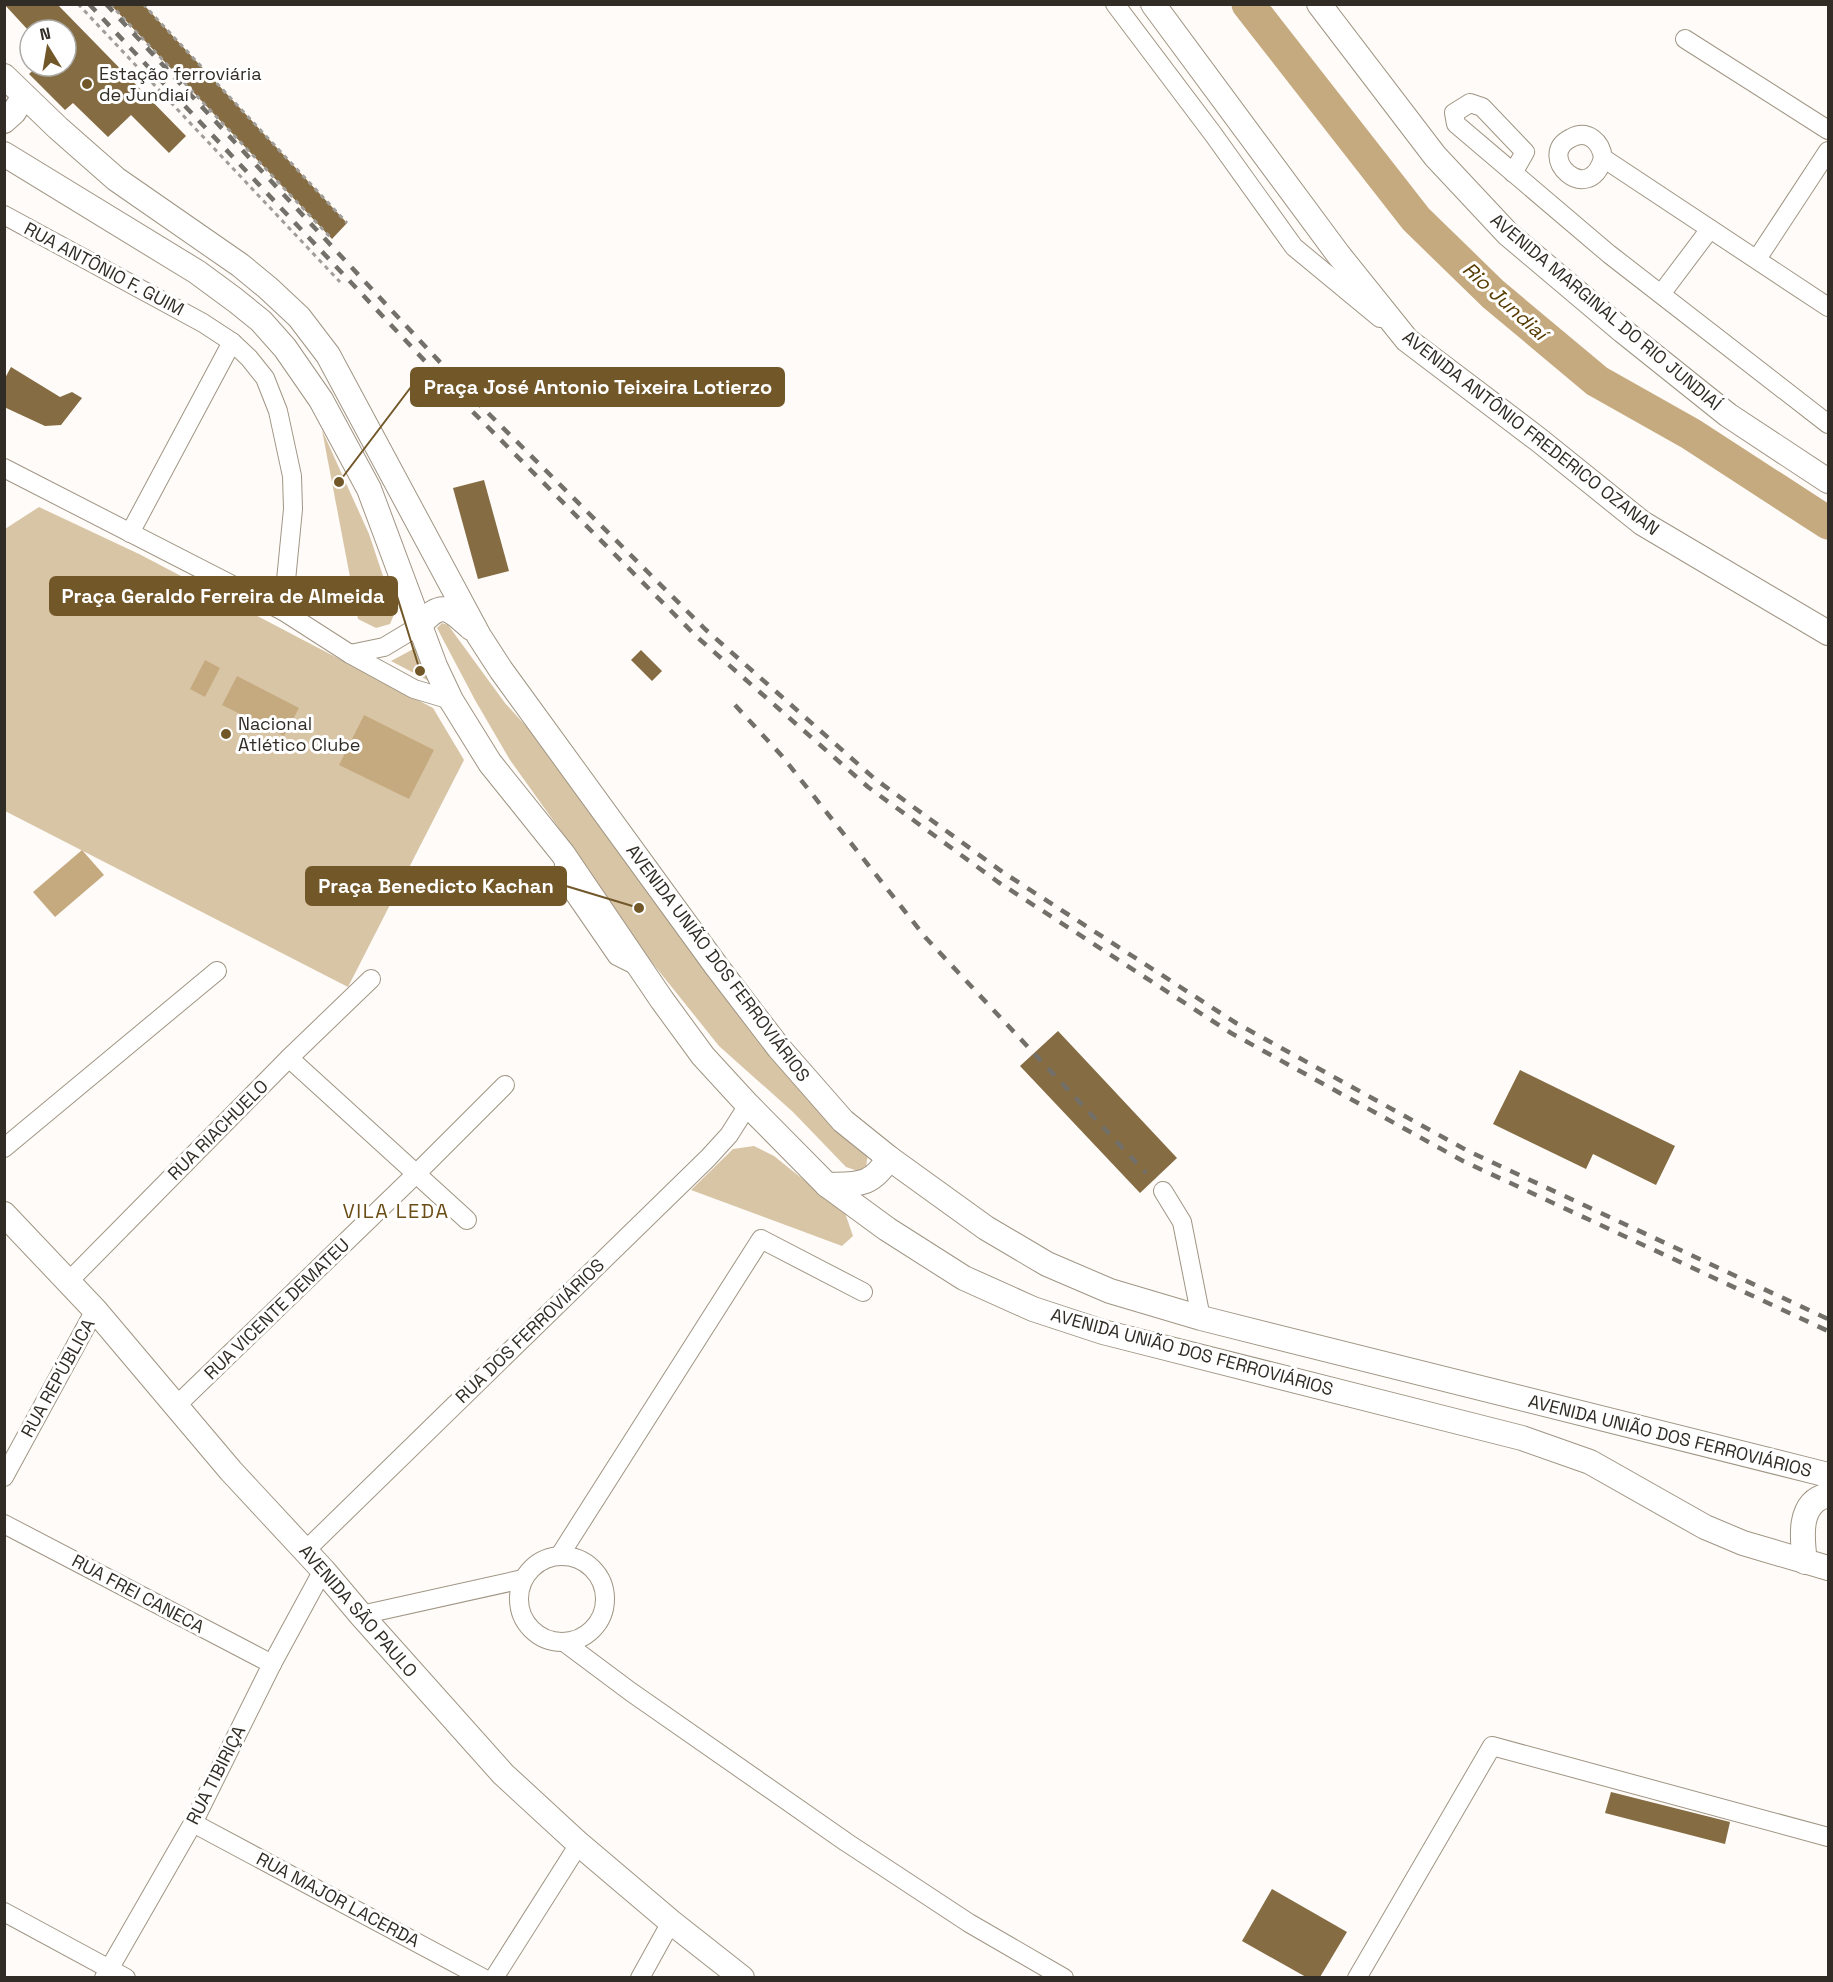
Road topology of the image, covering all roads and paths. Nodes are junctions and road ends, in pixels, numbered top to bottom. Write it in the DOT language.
graph roads {
  1 [pos="78,4"];
  2 [pos="110,4"];
  3 [pos="143,4"];
  4 [pos="1115,4"];
  5 [pos="1153,4"];
  6 [pos="1319,4"];
  7 [pos="1686,39"];
  8 [pos="4,76"];
  9 [pos="24,96"];
  10 [pos="4,122"];
  11 [pos="1828,130"];
  12 [pos="1828,151"];
  13 [pos="4,154"];
  14 [pos="1603,158"];
  15 [pos="1513,173"];
  16 [pos="4,215"];
  17 [pos="169,217"];
  18 [pos="347,223"];
  19 [pos="1710,229"];
  20 [pos="332,239"];
  21 [pos="151,246"];
  22 [pos="1756,260"];
  23 [pos="340,282"];
  24 [pos="1661,294"];
  25 [pos="1828,307"];
  26 [pos="1407,340"];
  27 [pos="232,342"];
  28 [pos="1828,424"];
  29 [pos="4,468"];
  30 [pos="1828,481"];
  31 [pos="130,533"];
  32 [pos="283,611"];
  33 [pos="419,627"];
  34 [pos="1828,633"];
  35 [pos="479,636"];
  36 [pos="350,654"];
  37 [pos="451,700"];
  38 [pos="218,971"];
  39 [pos="371,979"];
  40 [pos="289,1058"];
  41 [pos="505,1085"];
  42 [pos="748,1105"];
  43 [pos="4,1148"];
  44 [pos="889,1158"];
  45 [pos="416,1175"];
  46 [pos="826,1185"];
  47 [pos="1163,1191"];
  48 [pos="4,1214"];
  49 [pos="467,1220"];
  50 [pos="68,1282"];
  51 [pos="863,1292"];
  52 [pos="95,1310"];
  53 [pos="1201,1318"];
  54 [pos="176,1406"];
  55 [pos="1828,1475"];
  56 [pos="4,1477"];
  57 [pos="1828,1495"];
  58 [pos="4,1524"];
  59 [pos="305,1551"];
  60 [pos="560,1555"];
  61 [pos="1805,1562"];
  62 [pos="1828,1568"];
  63 [pos="323,1570"];
  64 [pos="523,1579"];
  65 [pos="361,1615"];
  66 [pos="564,1642"];
  67 [pos="272,1664"];
  68 [pos="193,1823"];
  69 [pos="1828,1837"];
  70 [pos="579,1844"];
  71 [pos="4,1912"];
  72 [pos="671,1922"];
  73 [pos="106,1973"];
  74 [pos="126,1977"];
  75 [pos="483,1977"];
  76 [pos="494,1977"];
  77 [pos="640,1977"];
  78 [pos="742,1977"];
  79 [pos="1064,1977"];
  80 [pos="1357,1977"];
  1 -- 23 [label="path"];
  2 -- 20 [label="path"];
  3 -- 18 [label="path"];
  4 -- 26 [label="street"];
  5 -- 26 [label="main road, AVENIDA ANTÔNIO FREDERICO OZANAN"];
  6 -- 30 [label="main road, AVENIDA MARGINAL DO RIO JUNDIAÍ"];
  7 -- 11 [label="street"];
  8 -- 9 [label="main road, AVENIDA UNIÃO DOS FERROVIÁRIOS"];
  9 -- 10 [label="main road"];
  9 -- 17 [label="main road, AVENIDA UNIÃO DOS FERROVIÁRIOS"];
  12 -- 22 [label="street"];
  13 -- 21 [label="main road, AVENIDA UNIÃO DOS FERROVIÁRIOS"];
  14 -- 19 [label="street"];
  15 -- 24 [label="street"];
  16 -- 27 [label="street, RUA ANTÔNIO F. GUIM"];
  17 -- 21 [label="main road"];
  17 -- 35 [label="main road, AVENIDA UNIÃO DOS FERROVIÁRIOS"];
  19 -- 22 [label="street"];
  19 -- 24 [label="street"];
  21 -- 33 [label="main road, AVENIDA UNIÃO DOS FERROVIÁRIOS"];
  22 -- 25 [label="street"];
  24 -- 28 [label="street"];
  26 -- 34 [label="main road, AVENIDA ANTÔNIO FREDERICO OZANAN"];
  27 -- 31 [label="street"];
  27 -- 32 [label="street, RUA ANTÔNIO F. GUIM"];
  29 -- 31 [label="street"];
  31 -- 32 [label="street"];
  32 -- 36 [label="street"];
  33 -- 35 [label="main road"];
  33 -- 36 [label="street"];
  33 -- 37 [label="main road, AVENIDA UNIÃO DOS FERROVIÁRIOS"];
  35 -- 44 [label="main road, AVENIDA UNIÃO DOS FERROVIÁRIOS"];
  36 -- 37 [label="street"];
  37 -- 42 [label="main road, AVENIDA UNIÃO DOS FERROVIÁRIOS"];
  38 -- 43 [label="street"];
  39 -- 40 [label="street, RUA RIACHUELO"];
  40 -- 45 [label="street"];
  40 -- 50 [label="street, RUA RIACHUELO"];
  41 -- 45 [label="street, RUA VICENTE DEMATEU"];
  42 -- 46 [label="main road, AVENIDA UNIÃO DOS FERROVIÁRIOS"];
  42 -- 59 [label="street, RUA DOS FERROVIÁRIOS"];
  44 -- 46 [label="main road"];
  44 -- 53 [label="main road, AVENIDA UNIÃO DOS FERROVIÁRIOS"];
  45 -- 49 [label="street"];
  45 -- 54 [label="street, RUA VICENTE DEMATEU"];
  46 -- 61 [label="main road, AVENIDA UNIÃO DOS FERROVIÁRIOS"];
  47 -- 53 [label="street"];
  48 -- 50 [label="main road, AVENIDA SÃO PAULO"];
  50 -- 52 [label="main road, AVENIDA SÃO PAULO"];
  51 -- 60 [label="street"];
  52 -- 54 [label="main road, AVENIDA SÃO PAULO"];
  52 -- 56 [label="street, RUA REPÚBLICA"];
  53 -- 55 [label="main road, AVENIDA UNIÃO DOS FERROVIÁRIOS"];
  54 -- 59 [label="main road, AVENIDA SÃO PAULO"];
  57 -- 61 [label="main road"];
  58 -- 67 [label="street, RUA FREI CANECA"];
  59 -- 63 [label="main road, AVENIDA SÃO PAULO"];
  60 -- 64 [label="street"];
  60 -- 66 [label="street"];
  61 -- 62 [label="main road, AVENIDA UNIÃO DOS FERROVIÁRIOS"];
  63 -- 65 [label="main road, AVENIDA SÃO PAULO"];
  63 -- 67 [label="street, RUA TIBIRIÇA"];
  64 -- 65 [label="street"];
  64 -- 66 [label="street"];
  65 -- 70 [label="main road, AVENIDA SÃO PAULO"];
  66 -- 79 [label="street"];
  67 -- 68 [label="street, RUA TIBIRIÇA"];
  68 -- 73 [label="street, RUA TIBIRIÇA"];
  68 -- 75 [label="street, RUA MAJOR LACERDA"];
  69 -- 80 [label="street"];
  70 -- 72 [label="main road, AVENIDA SÃO PAULO"];
  70 -- 76 [label="street"];
  71 -- 73 [label="street"];
  72 -- 77 [label="street"];
  72 -- 78 [label="main road, AVENIDA SÃO PAULO"];
  73 -- 74 [label="street"];
}
